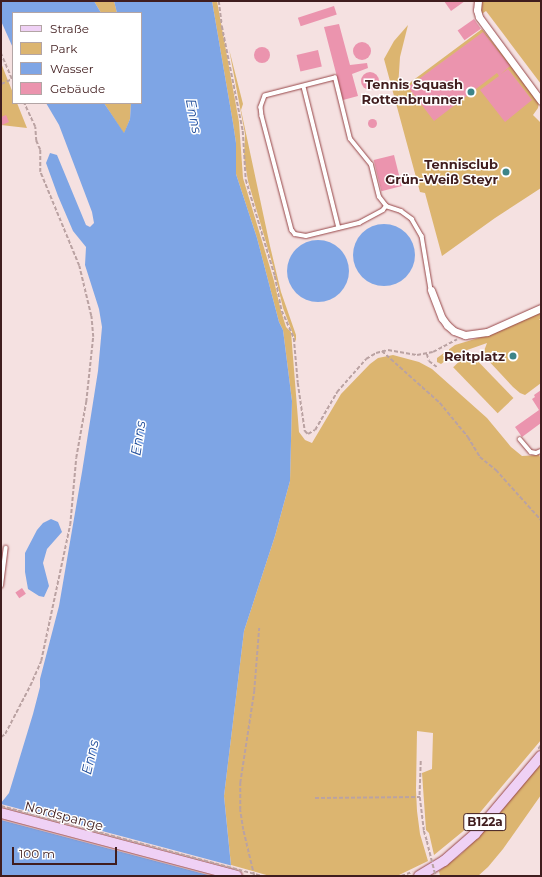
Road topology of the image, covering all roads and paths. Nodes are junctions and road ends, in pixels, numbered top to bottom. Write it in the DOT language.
graph roads {
  1 [pos="219,1"];
  2 [pos="478,1"];
  3 [pos="1,53"];
  4 [pos="12,78"];
  5 [pos="12,80"];
  6 [pos="1,84"];
  7 [pos="304,86"];
  8 [pos="541,101"];
  9 [pos="24,104"];
  10 [pos="386,206"];
  11 [pos="339,228"];
  12 [pos="431,290"];
  13 [pos="541,308"];
  14 [pos="459,334"];
  15 [pos="382,351"];
  16 [pos="427,354"];
  17 [pos="437,367"];
  18 [pos="520,439"];
  19 [pos="541,451"];
  20 [pos="541,520"];
  21 [pos="6,548"];
  22 [pos="1,586"];
  23 [pos="259,628"];
  24 [pos="1,737"];
  25 [pos="541,745"];
  26 [pos="539,753"];
  27 [pos="421,761"];
  28 [pos="420,797"];
  29 [pos="315,798"];
  30 [pos="1,806"];
  31 [pos="1,813"];
  32 [pos="434,860"];
  33 [pos="429,863"];
  34 [pos="417,873"];
  35 [pos="237,876"];
  36 [pos="254,876"];
  37 [pos="262,876"];
  38 [pos="401,876"];
  39 [pos="436,876"];
  1 -- 15 [label="path"];
  2 -- 8 [label="street"];
  3 -- 4 [label="path"];
  5 -- 6 [label="path"];
  7 -- 10 [label="lane"];
  7 -- 11 [label="lane"];
  7 -- 11 [label="lane"];
  9 -- 24 [label="path"];
  10 -- 11 [label="lane"];
  10 -- 12 [label="lane"];
  12 -- 14 [label="street"];
  13 -- 14 [label="street"];
  14 -- 16 [label="path"];
  15 -- 16 [label="path"];
  15 -- 20 [label="path"];
  16 -- 17 [label="path"];
  18 -- 19 [label="lane"];
  21 -- 22 [label="lane"];
  23 -- 36 [label="path"];
  25 -- 26 [label="path"];
  26 -- 34 [label="main road, B122a"];
  27 -- 28 [label="path"];
  28 -- 29 [label="path"];
  28 -- 39 [label="path, bridge"];
  30 -- 37 [label="path, bridge"];
  31 -- 35 [label="main road, Nordspange"];
  32 -- 33 [label="path"];
  34 -- 38 [label="path"];
}
